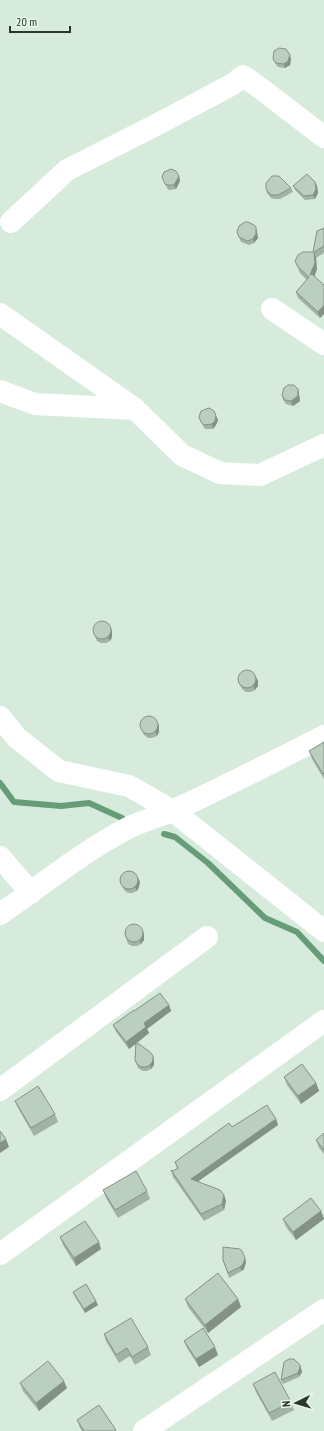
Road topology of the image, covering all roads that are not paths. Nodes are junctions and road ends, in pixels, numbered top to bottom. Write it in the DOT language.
graph roads {
  1 [pos="324,137"];
  2 [pos="11,222"];
  3 [pos="272,309"];
  4 [pos="0,314"];
  5 [pos="324,344"];
  6 [pos="0,391"];
  7 [pos="134,409"];
  8 [pos="324,445"];
  9 [pos="0,717"];
  10 [pos="324,736"];
  11 [pos="173,810"];
  12 [pos="0,857"];
  13 [pos="31,893"];
  14 [pos="0,914"];
  15 [pos="324,931"];
  16 [pos="208,937"];
  17 [pos="324,1021"];
  18 [pos="0,1090"];
  19 [pos="0,1254"];
  20 [pos="324,1310"];
  21 [pos="144,1431"];
  1 -- 2 [label="street"];
  3 -- 5 [label="street"];
  4 -- 7 [label="street"];
  6 -- 7 [label="street"];
  7 -- 8 [label="street"];
  9 -- 11 [label="street"];
  10 -- 11 [label="street"];
  11 -- 13 [label="street"];
  11 -- 15 [label="street"];
  12 -- 13 [label="street"];
  13 -- 14 [label="street"];
  16 -- 18 [label="street"];
  17 -- 19 [label="street"];
  20 -- 21 [label="street"];
}
